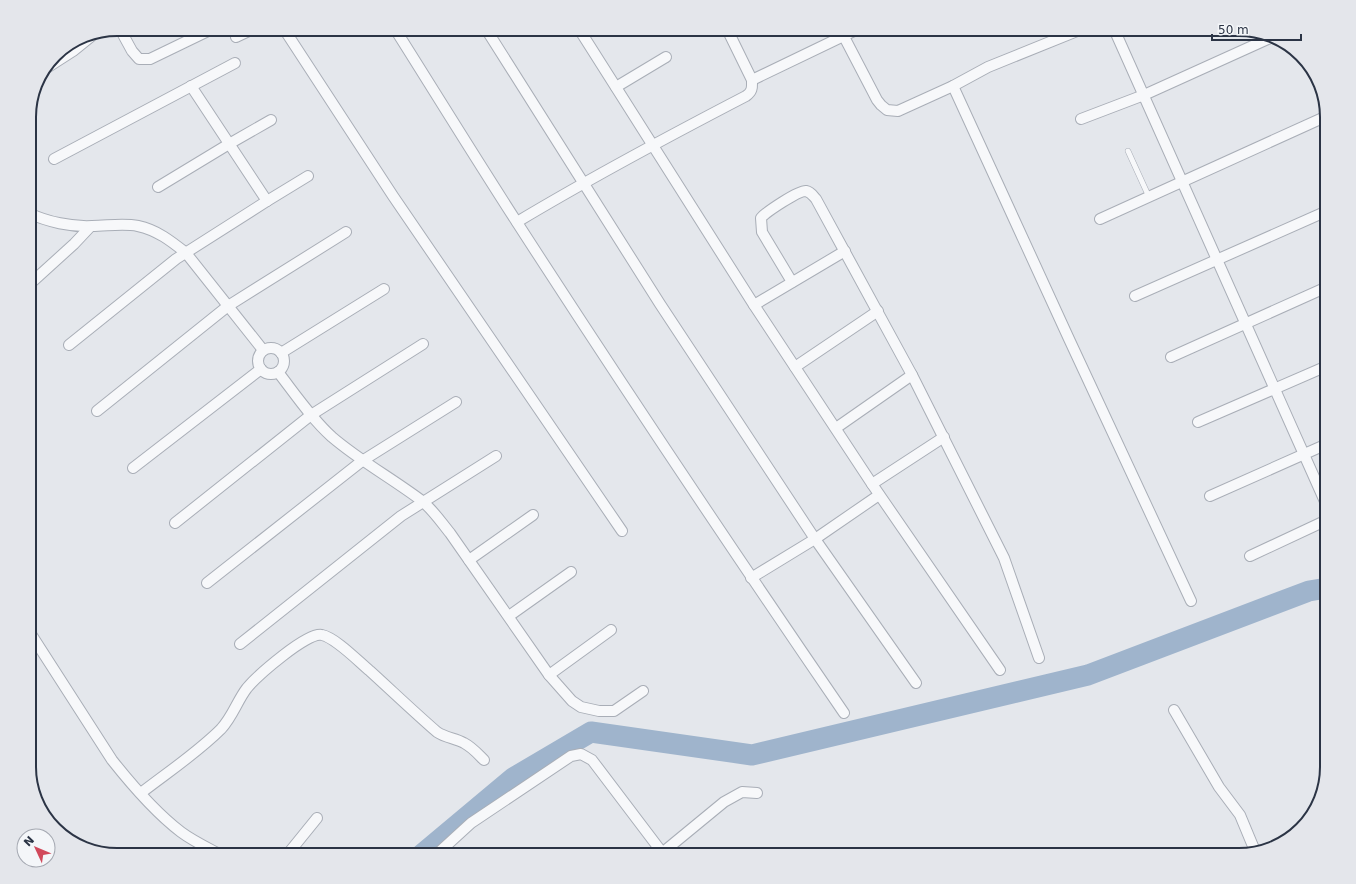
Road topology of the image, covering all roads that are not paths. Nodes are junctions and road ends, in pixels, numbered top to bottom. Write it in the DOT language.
graph roads {
  1 [pos="124,36"];
  2 [pos="198,36"];
  3 [pos="289,36"];
  4 [pos="400,36"];
  5 [pos="490,36"];
  6 [pos="583,36"];
  7 [pos="730,36"];
  8 [pos="834,36"];
  9 [pos="844,36"];
  10 [pos="1065,36"];
  11 [pos="1117,36"];
  12 [pos="1265,40"];
  13 [pos="80,45"];
  14 [pos="666,57"];
  15 [pos="62,58"];
  16 [pos="235,63"];
  17 [pos="752,80"];
  18 [pos="191,86"];
  19 [pos="953,86"];
  20 [pos="616,87"];
  21 [pos="1144,95"];
  22 [pos="1081,119"];
  23 [pos="1320,119"];
  24 [pos="271,120"];
  25 [pos="229,144"];
  26 [pos="653,144"];
  27 [pos="1128,151"];
  28 [pos="54,159"];
  29 [pos="308,176"];
  30 [pos="1182,181"];
  31 [pos="583,182"];
  32 [pos="158,187"];
  33 [pos="1149,197"];
  34 [pos="267,201"];
  35 [pos="1320,214"];
  36 [pos="36,215"];
  37 [pos="1100,219"];
  38 [pos="517,222"];
  39 [pos="90,227"];
  40 [pos="346,232"];
  41 [pos="845,251"];
  42 [pos="186,253"];
  43 [pos="1218,260"];
  44 [pos="36,279"];
  45 [pos="792,282"];
  46 [pos="384,289"];
  47 [pos="1320,290"];
  48 [pos="1136,296"];
  49 [pos="228,306"];
  50 [pos="754,306"];
  51 [pos="878,311"];
  52 [pos="1245,323"];
  53 [pos="423,344"];
  54 [pos="69,345"];
  55 [pos="263,350"];
  56 [pos="281,353"];
  57 [pos="1171,356"];
  58 [pos="795,366"];
  59 [pos="261,368"];
  60 [pos="1320,369"];
  61 [pos="278,372"];
  62 [pos="912,375"];
  63 [pos="1275,389"];
  64 [pos="456,402"];
  65 [pos="97,411"];
  66 [pos="311,416"];
  67 [pos="1198,422"];
  68 [pos="836,428"];
  69 [pos="944,437"];
  70 [pos="1320,447"];
  71 [pos="1304,454"];
  72 [pos="496,456"];
  73 [pos="362,461"];
  74 [pos="133,468"];
  75 [pos="872,484"];
  76 [pos="1320,490"];
  77 [pos="879,495"];
  78 [pos="1210,496"];
  79 [pos="422,502"];
  80 [pos="533,515"];
  81 [pos="175,523"];
  82 [pos="1320,523"];
  83 [pos="622,531"];
  84 [pos="815,539"];
  85 [pos="1250,556"];
  86 [pos="469,560"];
  87 [pos="571,572"];
  88 [pos="751,578"];
  89 [pos="207,583"];
  90 [pos="1191,601"];
  91 [pos="509,616"];
  92 [pos="611,630"];
  93 [pos="36,642"];
  94 [pos="240,644"];
  95 [pos="1039,658"];
  96 [pos="1000,670"];
  97 [pos="549,675"];
  98 [pos="916,683"];
  99 [pos="643,691"];
  100 [pos="1174,710"];
  101 [pos="844,712"];
  102 [pos="484,760"];
  103 [pos="141,793"];
  104 [pos="757,793"];
  105 [pos="317,818"];
  106 [pos="1253,846"];
  107 [pos="209,848"];
  108 [pos="293,848"];
  109 [pos="444,848"];
  110 [pos="658,848"];
  111 [pos="670,848"];
  1 -- 2 [label="street"];
  3 -- 83 [label="street"];
  4 -- 38 [label="street"];
  5 -- 31 [label="street"];
  6 -- 20 [label="street"];
  7 -- 17 [label="street"];
  8 -- 17 [label="street"];
  9 -- 19 [label="street"];
  10 -- 19 [label="street"];
  11 -- 21 [label="street"];
  12 -- 21 [label="street"];
  13 -- 15 [label="street"];
  14 -- 20 [label="street"];
  16 -- 18 [label="street"];
  17 -- 26 [label="street"];
  18 -- 25 [label="street"];
  18 -- 28 [label="street"];
  19 -- 90 [label="street"];
  20 -- 26 [label="street"];
  21 -- 22 [label="street"];
  21 -- 30 [label="street"];
  23 -- 30 [label="street"];
  24 -- 25 [label="street"];
  25 -- 32 [label="street"];
  25 -- 34 [label="street"];
  26 -- 31 [label="street"];
  26 -- 50 [label="street"];
  27 -- 33 [label="lane"];
  29 -- 34 [label="street"];
  30 -- 33 [label="street"];
  30 -- 43 [label="street"];
  31 -- 38 [label="street"];
  31 -- 84 [label="street"];
  33 -- 37 [label="street"];
  34 -- 42 [label="street"];
  35 -- 43 [label="street"];
  36 -- 39 [label="street"];
  38 -- 88 [label="street"];
  39 -- 42 [label="street"];
  39 -- 44 [label="street"];
  40 -- 49 [label="street"];
  41 -- 45 [label="street"];
  41 -- 45 [label="street"];
  41 -- 51 [label="street"];
  42 -- 49 [label="street"];
  42 -- 54 [label="street"];
  43 -- 48 [label="street"];
  43 -- 52 [label="street"];
  45 -- 50 [label="street"];
  46 -- 56 [label="street"];
  47 -- 52 [label="street"];
  49 -- 55 [label="street"];
  49 -- 65 [label="street"];
  50 -- 58 [label="street"];
  51 -- 58 [label="street"];
  51 -- 62 [label="street"];
  52 -- 57 [label="street"];
  52 -- 63 [label="street"];
  53 -- 66 [label="street"];
  55 -- 56 [label="street"];
  55 -- 59 [label="street"];
  56 -- 61 [label="street"];
  58 -- 68 [label="street"];
  59 -- 61 [label="street"];
  59 -- 74 [label="street"];
  60 -- 63 [label="street"];
  61 -- 66 [label="street"];
  62 -- 68 [label="street"];
  62 -- 69 [label="street"];
  63 -- 67 [label="street"];
  63 -- 71 [label="street"];
  64 -- 73 [label="street"];
  66 -- 73 [label="street"];
  66 -- 81 [label="street"];
  68 -- 75 [label="street"];
  69 -- 75 [label="street"];
  69 -- 95 [label="street"];
  70 -- 71 [label="street"];
  71 -- 76 [label="street"];
  71 -- 78 [label="street"];
  72 -- 79 [label="street"];
  73 -- 79 [label="street"];
  73 -- 89 [label="street"];
  75 -- 77 [label="street"];
  77 -- 84 [label="street"];
  77 -- 96 [label="street"];
  79 -- 86 [label="street"];
  79 -- 94 [label="street"];
  80 -- 86 [label="street"];
  82 -- 85 [label="street"];
  84 -- 88 [label="street"];
  84 -- 98 [label="street"];
  86 -- 91 [label="street"];
  87 -- 91 [label="street"];
  88 -- 101 [label="street"];
  91 -- 97 [label="street"];
  92 -- 97 [label="street"];
  93 -- 103 [label="street"];
  97 -- 99 [label="street"];
  100 -- 106 [label="street"];
  102 -- 103 [label="street"];
  103 -- 107 [label="street"];
  104 -- 111 [label="street"];
  105 -- 108 [label="street"];
  109 -- 110 [label="street"];
}
